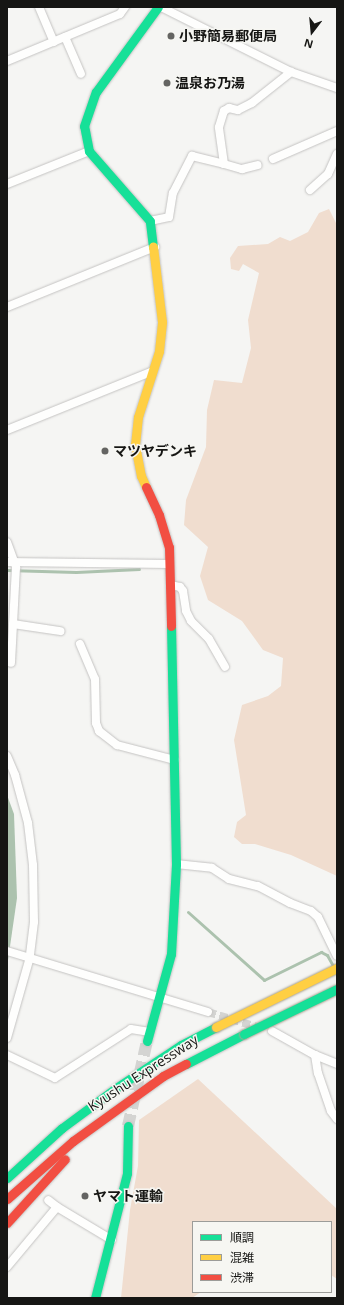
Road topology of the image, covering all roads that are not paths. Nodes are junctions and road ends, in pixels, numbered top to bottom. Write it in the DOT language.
graph roads {
  1 [pos="39,7"];
  2 [pos="125,7"];
  3 [pos="160,7"];
  4 [pos="65,37"];
  5 [pos="54,42"];
  6 [pos="7,61"];
  7 [pos="291,72"];
  8 [pos="81,74"];
  9 [pos="337,88"];
  10 [pos="337,131"];
  11 [pos="89,151"];
  12 [pos="337,154"];
  13 [pos="273,159"];
  14 [pos="224,164"];
  15 [pos="258,165"];
  16 [pos="7,184"];
  17 [pos="310,190"];
  18 [pos="150,221"];
  19 [pos="155,247"];
  20 [pos="7,307"];
  21 [pos="153,371"];
  22 [pos="7,430"];
  23 [pos="7,542"];
  24 [pos="169,564"];
  25 [pos="14,566"];
  26 [pos="170,585"];
  27 [pos="13,624"];
  28 [pos="60,631"];
  29 [pos="80,644"];
  30 [pos="11,663"];
  31 [pos="225,667"];
  32 [pos="7,756"];
  33 [pos="175,760"];
  34 [pos="176,864"];
  35 [pos="7,951"];
  36 [pos="337,956"];
  37 [pos="30,957"];
  38 [pos="337,968"];
  39 [pos="337,989"];
  40 [pos="159,998"];
  41 [pos="208,1012"];
  42 [pos="272,1031"];
  43 [pos="148,1037"];
  44 [pos="7,1038"];
  45 [pos="7,1055"];
  46 [pos="315,1056"];
  47 [pos="156,1062"];
  48 [pos="337,1064"];
  49 [pos="128,1100"];
  50 [pos="334,1110"];
  51 [pos="337,1119"];
  52 [pos="128,1126"];
  53 [pos="7,1166"];
  54 [pos="7,1178"];
  55 [pos="7,1199"];
  56 [pos="48,1200"];
  57 [pos="57,1207"];
  58 [pos="7,1223"];
  59 [pos="112,1240"];
  60 [pos="7,1267"];
  61 [pos="95,1298"];
  1 -- 5 [label="street"];
  2 -- 4 [label="street"];
  3 -- 7 [label="street"];
  3 -- 11 [label="main road"];
  4 -- 5 [label="street"];
  4 -- 8 [label="street"];
  5 -- 6 [label="street"];
  7 -- 9 [label="street"];
  7 -- 14 [label="street"];
  10 -- 13 [label="street"];
  11 -- 16 [label="street"];
  11 -- 18 [label="main road"];
  12 -- 17 [label="street"];
  14 -- 15 [label="street"];
  14 -- 18 [label="street"];
  18 -- 19 [label="main road"];
  19 -- 20 [label="street"];
  19 -- 21 [label="main road"];
  21 -- 22 [label="street"];
  21 -- 24 [label="main road"];
  23 -- 25 [label="street"];
  24 -- 25 [label="street"];
  24 -- 26 [label="main road"];
  25 -- 27 [label="street"];
  26 -- 31 [label="street"];
  26 -- 33 [label="main road"];
  27 -- 28 [label="street"];
  27 -- 30 [label="street"];
  29 -- 33 [label="street"];
  32 -- 37 [label="street"];
  33 -- 34 [label="main road"];
  34 -- 36 [label="street"];
  34 -- 40 [label="main road"];
  35 -- 37 [label="street"];
  37 -- 40 [label="street"];
  37 -- 44 [label="street"];
  38 -- 47 [label="main road, Kyushu Expressway, bridge"];
  39 -- 49 [label="main road, Kyushu Expressway, bridge"];
  40 -- 41 [label="street"];
  40 -- 43 [label="main road"];
  42 -- 46 [label="street"];
  43 -- 45 [label="street"];
  46 -- 48 [label="street"];
  46 -- 50 [label="street"];
  47 -- 53 [label="main road"];
  47 -- 54 [label="main road, Kyushu Expressway"];
  49 -- 55 [label="main road, Kyushu Expressway"];
  49 -- 58 [label="main road"];
  50 -- 51 [label="street"];
  52 -- 59 [label="main road"];
  56 -- 57 [label="street"];
  57 -- 59 [label="street"];
  57 -- 60 [label="street"];
  59 -- 61 [label="main road"];
}
